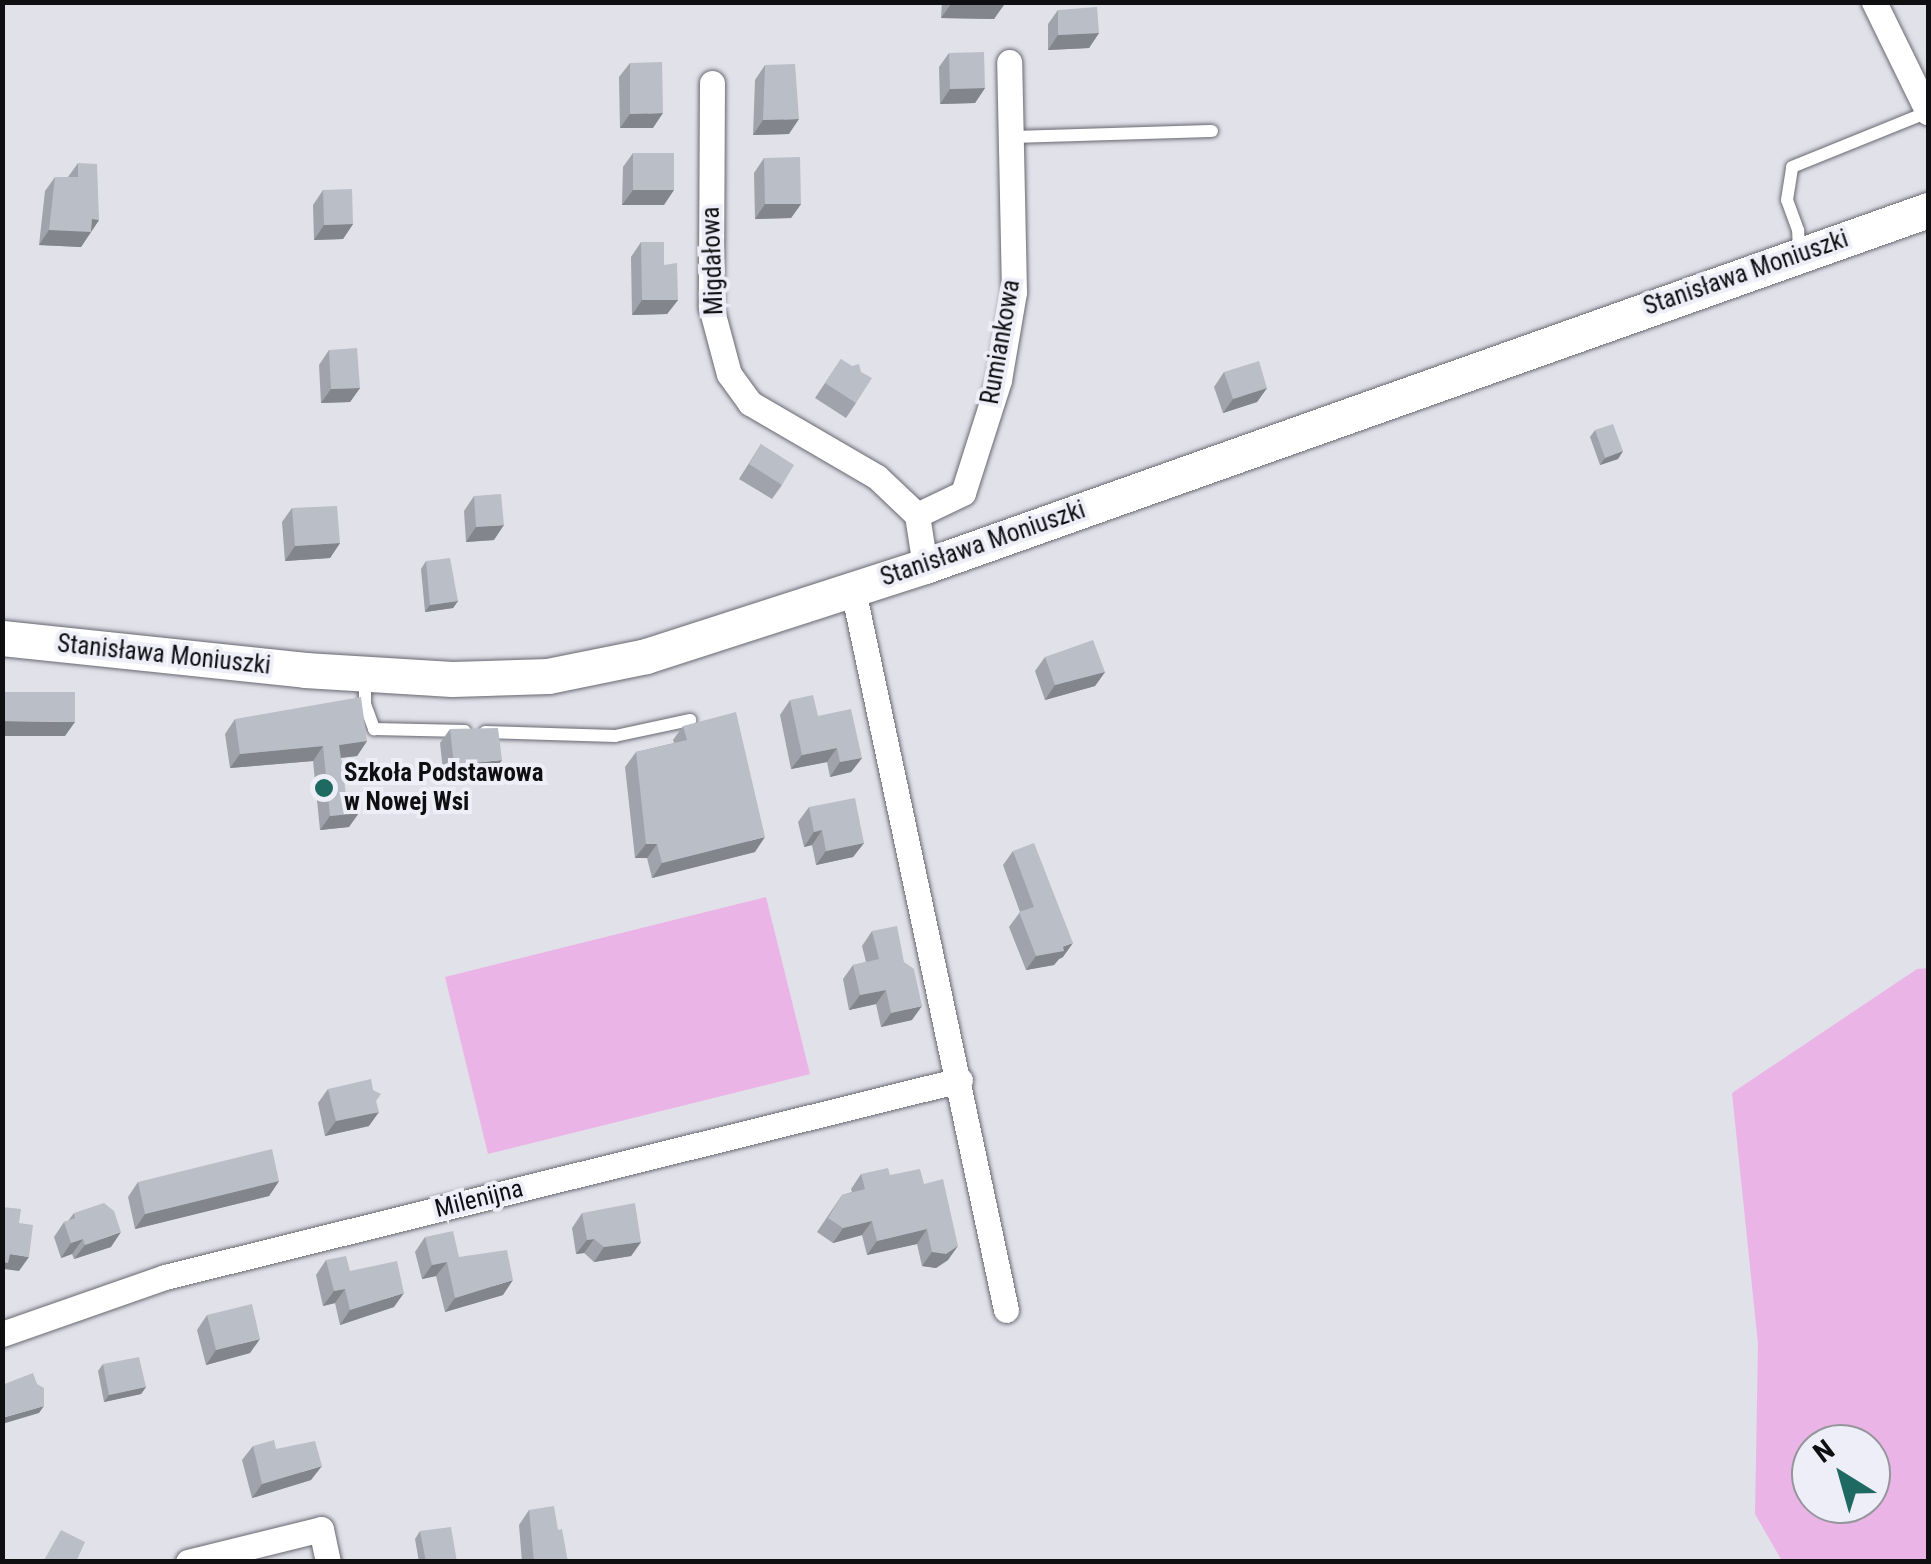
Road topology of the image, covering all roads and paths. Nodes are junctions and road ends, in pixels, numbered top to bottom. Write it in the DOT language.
graph roads {
  1 [pos="1874,2"];
  2 [pos="1009,62"];
  3 [pos="712,83"];
  4 [pos="1928,112"];
  5 [pos="1212,131"];
  6 [pos="1011,136"];
  7 [pos="1928,210"];
  8 [pos="1800,254"];
  9 [pos="917,515"];
  10 [pos="925,566"];
  11 [pos="853,590"];
  12 [pos="2,638"];
  13 [pos="365,674"];
  14 [pos="690,720"];
  15 [pos="960,1080"];
  16 [pos="1006,1310"];
  17 [pos="2,1334"];
  18 [pos="188,1562"];
  19 [pos="328,1562"];
  1 -- 4 [label="street"];
  2 -- 6 [label="street, Rumiankowa"];
  3 -- 9 [label="street, Migdałowa"];
  4 -- 8 [label="lane"];
  5 -- 6 [label="lane"];
  6 -- 9 [label="street, Rumiankowa"];
  7 -- 8 [label="main road, Stanisława Moniuszki"];
  8 -- 10 [label="main road, Stanisława Moniuszki"];
  9 -- 10 [label="street"];
  10 -- 11 [label="main road, Stanisława Moniuszki"];
  11 -- 13 [label="main road, Stanisława Moniuszki"];
  11 -- 15 [label="street"];
  12 -- 13 [label="main road, Stanisława Moniuszki"];
  13 -- 14 [label="lane"];
  15 -- 16 [label="street"];
  15 -- 17 [label="street, Milenijna"];
  18 -- 19 [label="street"];
}
